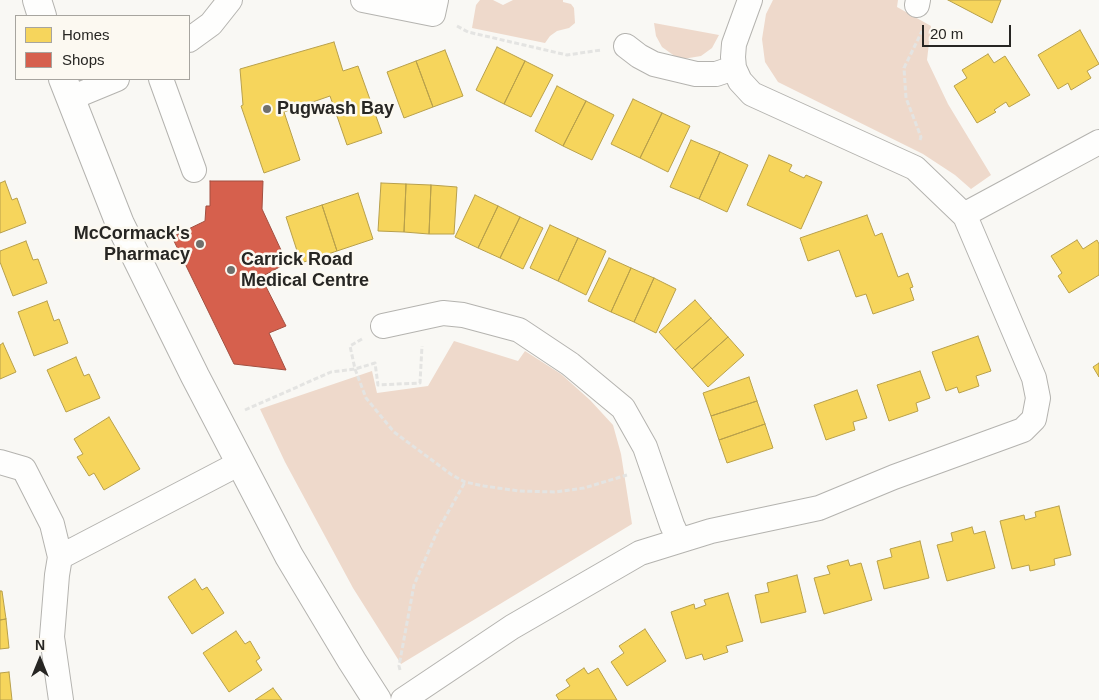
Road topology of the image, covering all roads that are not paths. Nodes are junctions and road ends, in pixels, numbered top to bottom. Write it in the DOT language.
graph roads {
  1 [pos="37,0"];
  2 [pos="230,0"];
  3 [pos="363,0"];
  4 [pos="750,0"];
  5 [pos="435,7"];
  6 [pos="42,15"];
  7 [pos="190,39"];
  8 [pos="626,46"];
  9 [pos="734,68"];
  10 [pos="111,80"];
  11 [pos="161,80"];
  12 [pos="67,88"];
  13 [pos="1099,142"];
  14 [pos="194,170"];
  15 [pos="965,216"];
  16 [pos="383,326"];
  17 [pos="0,462"];
  18 [pos="240,463"];
  19 [pos="679,540"];
  20 [pos="60,558"];
  21 [pos="405,699"];
  22 [pos="61,700"];
  23 [pos="377,700"];
  1 -- 6 [label="street"];
  2 -- 7 [label="street"];
  3 -- 5 [label="street"];
  4 -- 9 [label="street"];
  8 -- 9 [label="street"];
  9 -- 15 [label="street"];
  10 -- 12 [label="street"];
  11 -- 14 [label="street"];
  12 -- 18 [label="street"];
  13 -- 15 [label="street"];
  15 -- 19 [label="street"];
  16 -- 19 [label="street"];
  17 -- 20 [label="street"];
  18 -- 20 [label="street"];
  18 -- 23 [label="street"];
  19 -- 21 [label="street"];
  20 -- 22 [label="street"];
}
